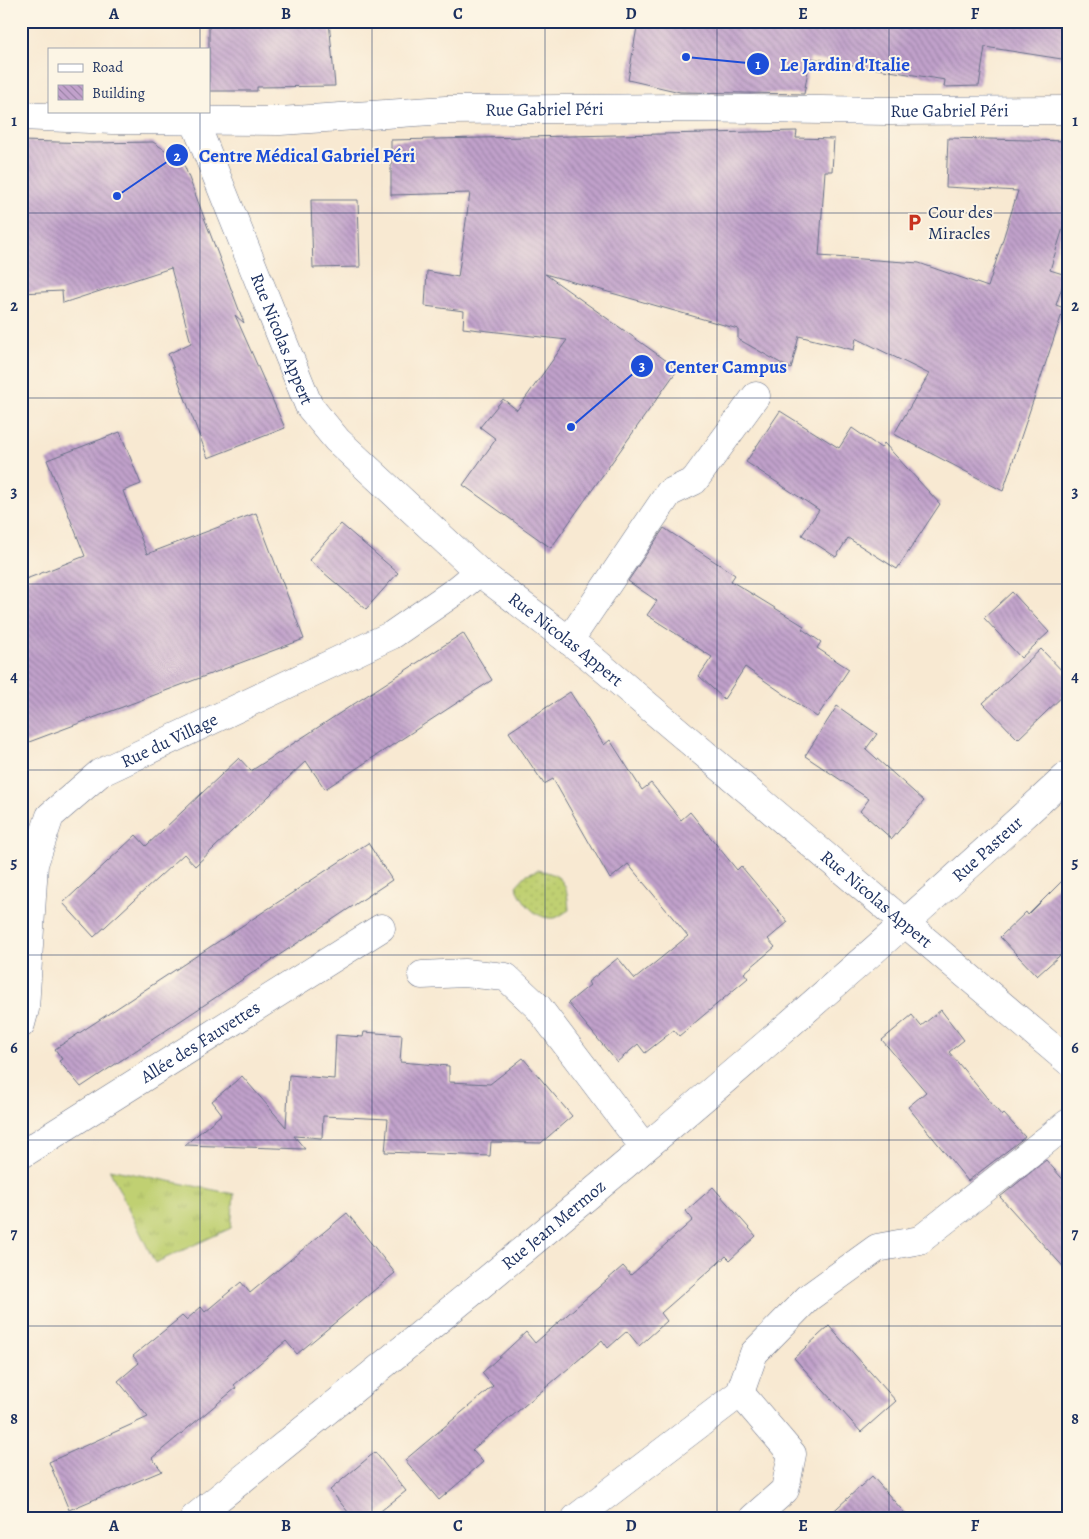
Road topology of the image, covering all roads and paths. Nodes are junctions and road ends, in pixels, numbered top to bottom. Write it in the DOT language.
graph roads {
  1 [pos="1068,110"];
  2 [pos="21,116"];
  3 [pos="194,120"];
  4 [pos="756,396"];
  5 [pos="478,572"];
  6 [pos="569,641"];
  7 [pos="1068,775"];
  8 [pos="906,924"];
  9 [pos="381,928"];
  10 [pos="422,975"];
  11 [pos="21,1024"];
  12 [pos="1068,1061"];
  13 [pos="1068,1123"];
  14 [pos="644,1146"];
  15 [pos="21,1155"];
  16 [pos="740,1393"];
  17 [pos="194,1518"];
  18 [pos="576,1518"];
  19 [pos="753,1518"];
  1 -- 3 [label="street, Rue Gabriel Péri"];
  2 -- 3 [label="street, Rue Gabriel Péri"];
  3 -- 5 [label="street, Rue Nicolas Appert"];
  4 -- 6 [label="street"];
  5 -- 6 [label="street, Rue Nicolas Appert"];
  5 -- 11 [label="street, Rue du Village"];
  6 -- 8 [label="street, Rue Nicolas Appert"];
  7 -- 8 [label="street, Rue Pasteur"];
  8 -- 12 [label="street, Rue Nicolas Appert"];
  8 -- 14 [label="street, Rue Jean Mermoz"];
  9 -- 15 [label="street, Allée des Fauvettes"];
  10 -- 14 [label="street"];
  13 -- 16 [label="street"];
  14 -- 17 [label="street, Rue Jean Mermoz"];
  16 -- 18 [label="street"];
  16 -- 19 [label="street"];
}
